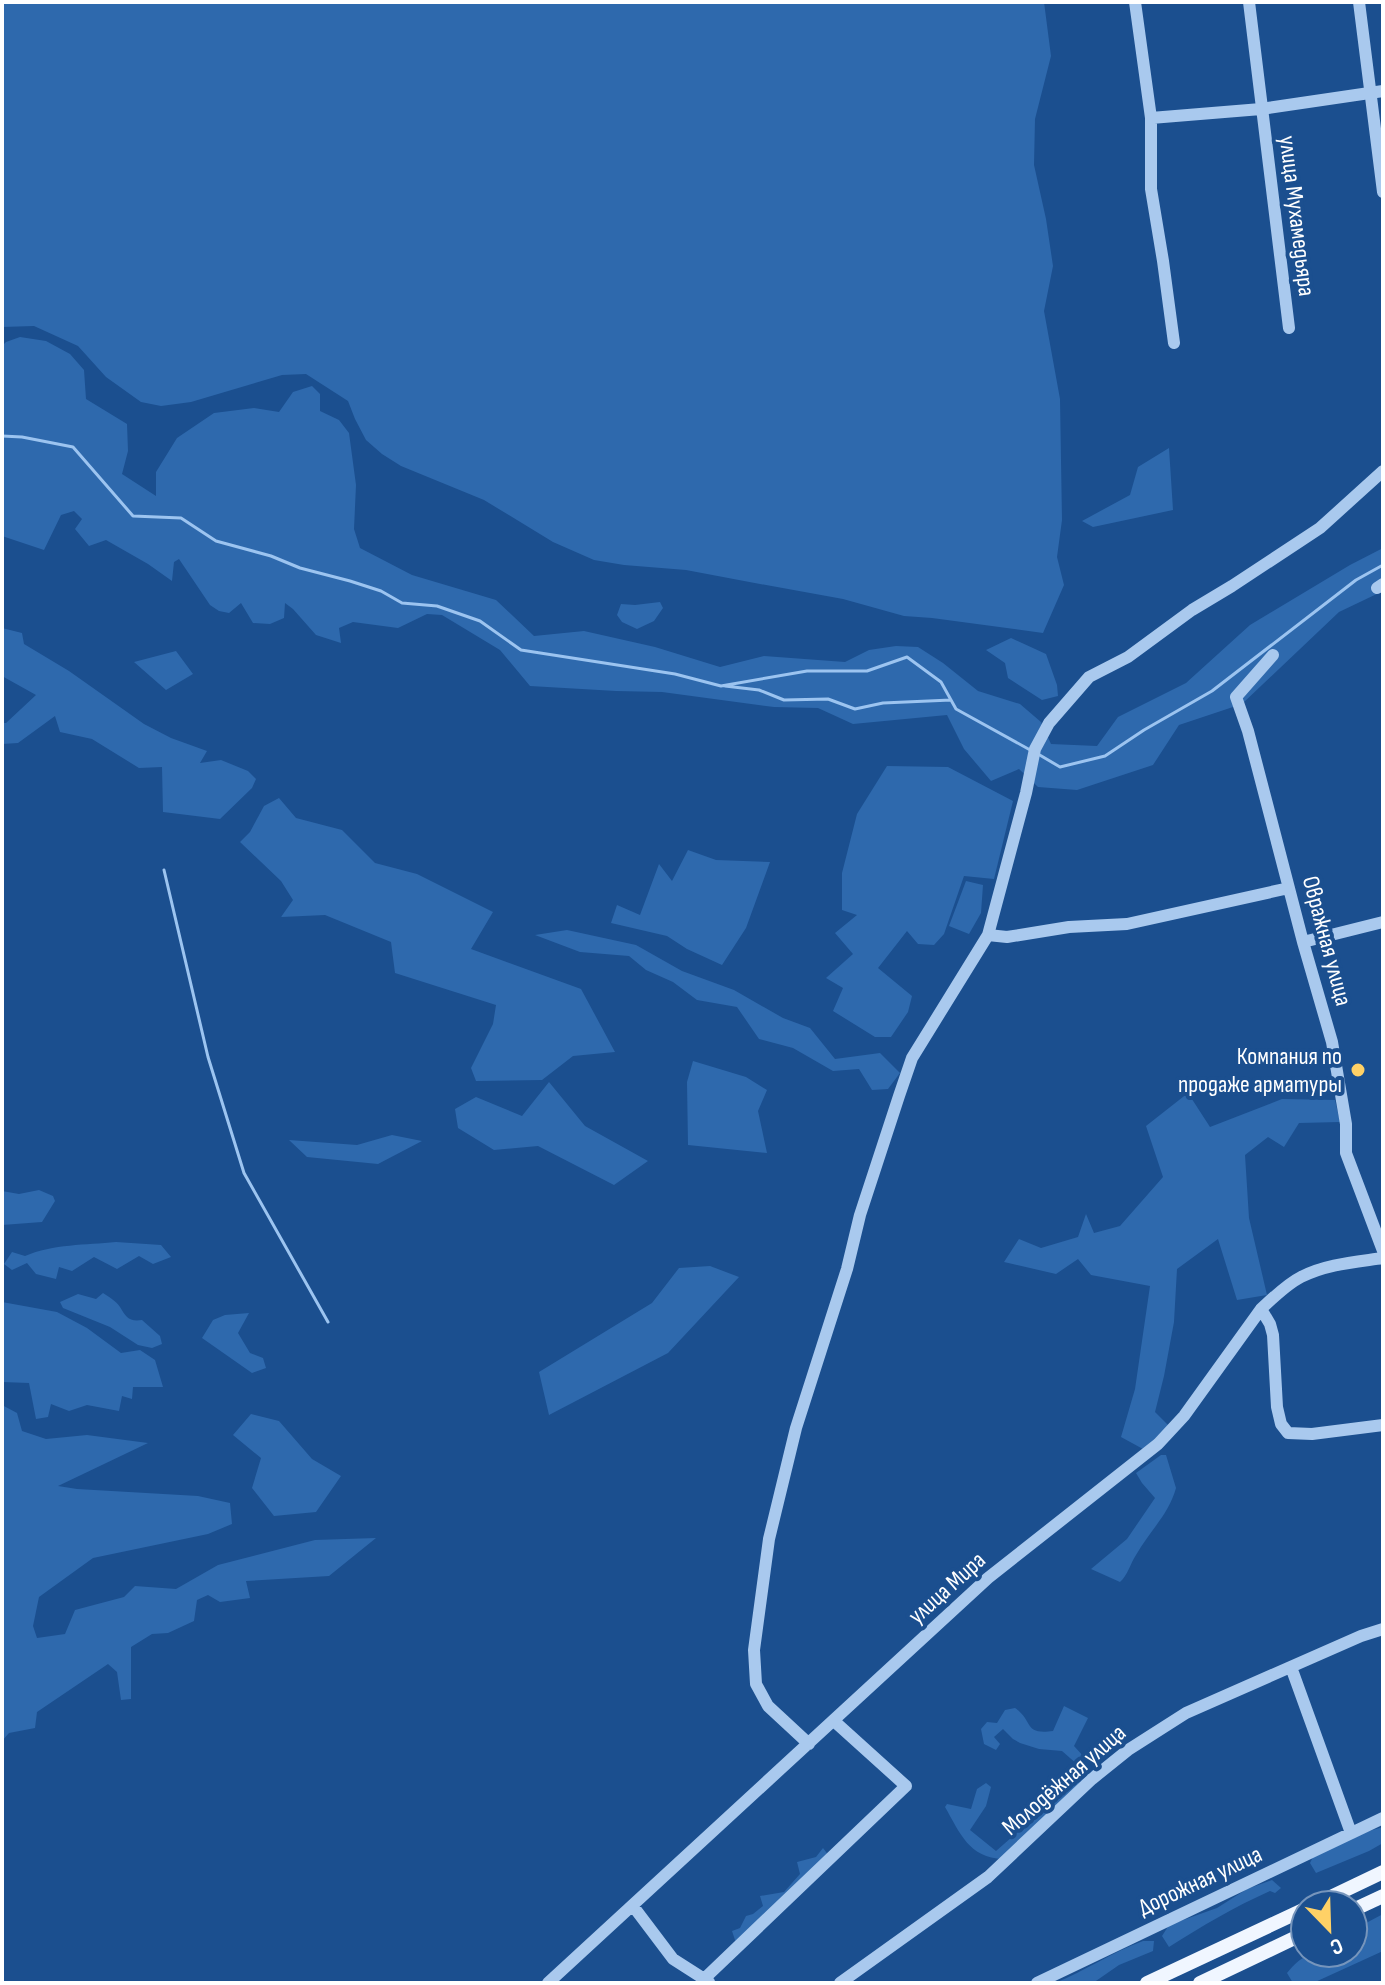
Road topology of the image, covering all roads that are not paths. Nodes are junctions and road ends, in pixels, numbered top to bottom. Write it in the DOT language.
graph roads {
  1 [pos="1135,2"];
  2 [pos="1249,2"];
  3 [pos="1359,2"];
  4 [pos="1377,92"];
  5 [pos="1261,109"];
  6 [pos="1151,118"];
  7 [pos="1383,192"];
  8 [pos="1289,328"];
  9 [pos="1174,343"];
  10 [pos="1383,471"];
  11 [pos="1273,655"];
  12 [pos="1289,888"];
  13 [pos="1383,922"];
  14 [pos="988,935"];
  15 [pos="1303,942"];
  16 [pos="1383,1251"];
  17 [pos="1383,1258"];
  18 [pos="1261,1309"];
  19 [pos="1383,1425"];
  20 [pos="1383,1629"];
  21 [pos="1291,1667"];
  22 [pos="834,1721"];
  23 [pos="809,1744"];
  24 [pos="1383,1818"];
  25 [pos="1351,1833"];
  26 [pos="1383,1872"];
  27 [pos="1347,1889"];
  28 [pos="633,1906"];
  29 [pos="1289,1916"];
  30 [pos="1289,1941"];
  31 [pos="708,1981"];
  32 [pos="548,1983"];
  33 [pos="840,1983"];
  34 [pos="1037,1983"];
  35 [pos="1147,1983"];
  36 [pos="1200,1983"];
  1 -- 6 [label="street"];
  2 -- 5 [label="street, улица Мухамедьяра"];
  3 -- 4 [label="street"];
  4 -- 5 [label="street, улица Мухамедьяра"];
  4 -- 7 [label="street"];
  5 -- 6 [label="street, улица Мухамедьяра"];
  5 -- 8 [label="street, улица Мухамедьяра"];
  6 -- 9 [label="street"];
  10 -- 14 [label="street"];
  11 -- 12 [label="street, Овражная улица"];
  12 -- 14 [label="street"];
  12 -- 15 [label="street, Овражная улица"];
  13 -- 15 [label="street"];
  14 -- 23 [label="street"];
  15 -- 16 [label="street, Овражная улица"];
  17 -- 18 [label="street, улица Мира"];
  18 -- 19 [label="street"];
  18 -- 22 [label="street, улица Мира"];
  20 -- 21 [label="street, Молодёжная улица"];
  21 -- 25 [label="street"];
  21 -- 33 [label="street, Молодёжная улица"];
  22 -- 23 [label="street, улица Мира"];
  22 -- 31 [label="street"];
  23 -- 28 [label="street, улица Мира"];
  24 -- 25 [label="street, Дорожная улица"];
  25 -- 34 [label="street, Дорожная улица"];
  26 -- 27 [label="main road"];
  28 -- 31 [label="street"];
  28 -- 32 [label="street, улица Мира"];
  29 -- 35 [label="main road"];
  30 -- 36 [label="main road"];
}
